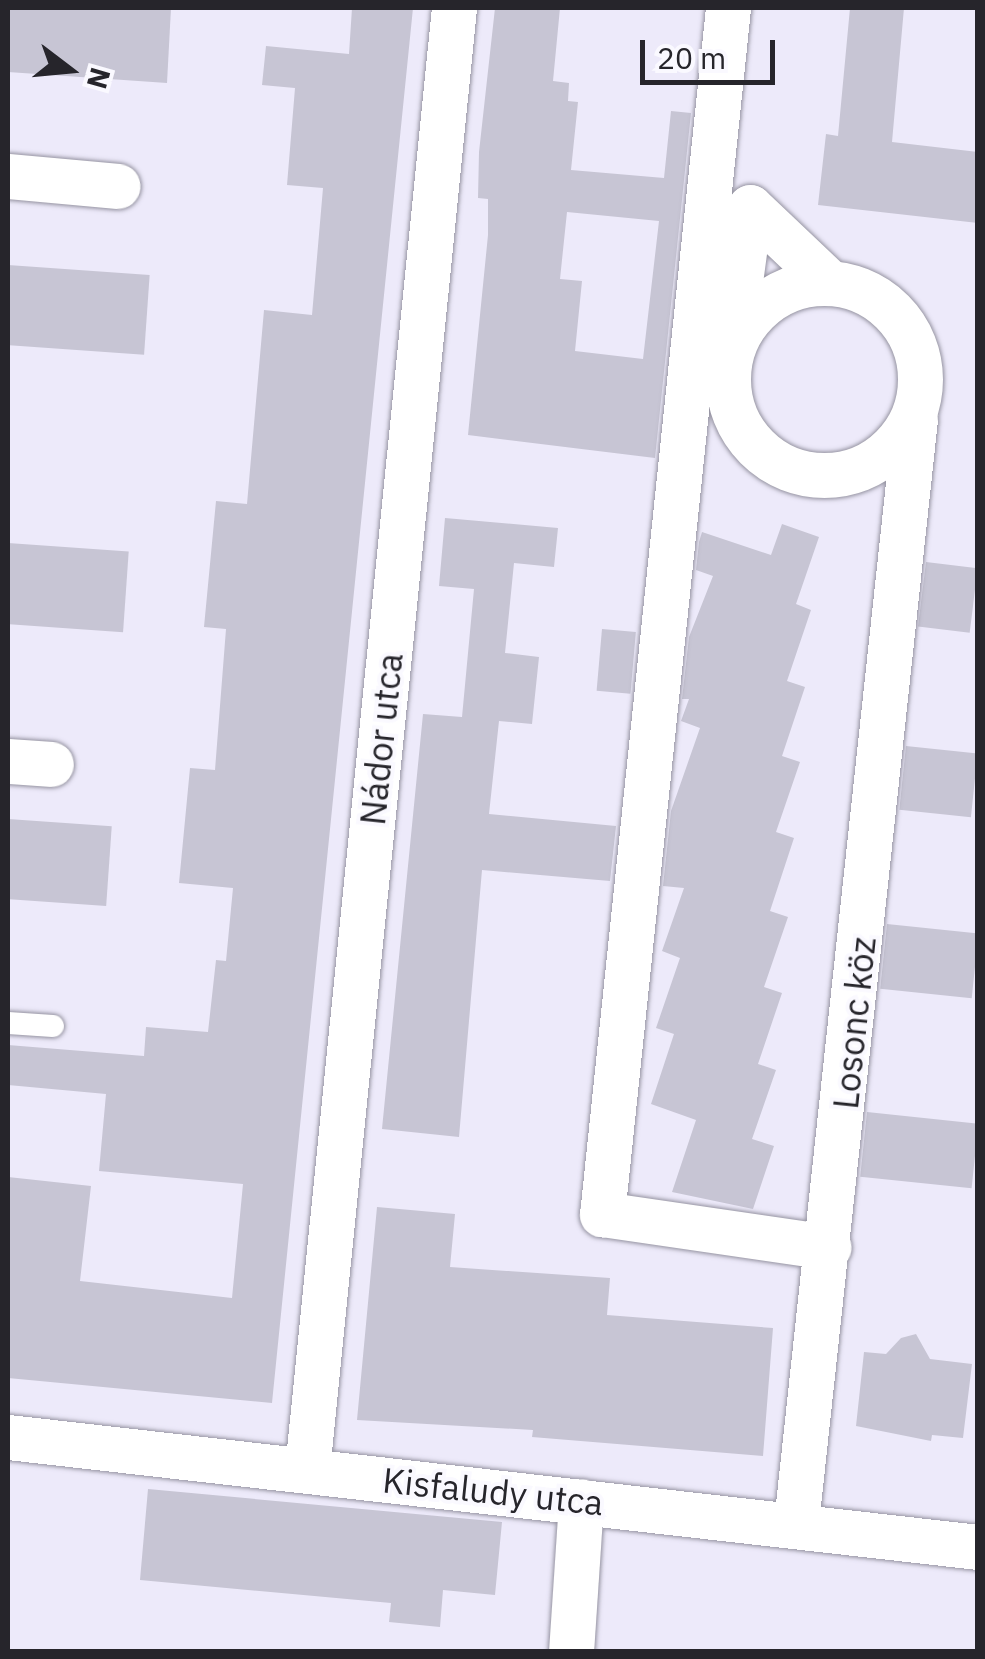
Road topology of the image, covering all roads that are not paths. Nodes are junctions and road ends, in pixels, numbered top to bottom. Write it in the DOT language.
graph roads {
  1 [pos="454,8"];
  2 [pos="728,8"];
  3 [pos="8,176"];
  4 [pos="118,186"];
  5 [pos="723,196"];
  6 [pos="828,282"];
  7 [pos="729,370"];
  8 [pos="915,418"];
  9 [pos="700,455"];
  10 [pos="778,465"];
  11 [pos="839,475"];
  12 [pos="908,524"];
  13 [pos="8,1022"];
  14 [pos="53,1026"];
  15 [pos="830,1247"];
  16 [pos="8,1437"];
  17 [pos="307,1470"];
  18 [pos="581,1501"];
  19 [pos="796,1522"];
  20 [pos="978,1547"];
  21 [pos="571,1652"];
  1 -- 17 [label="street, Nádor utca"];
  2 -- 5 [label="street"];
  3 -- 4 [label="street"];
  5 -- 6 [label="street"];
  5 -- 7 [label="street"];
  5 -- 9 [label="street"];
  6 -- 7 [label="street"];
  6 -- 8 [label="street"];
  7 -- 9 [label="street"];
  7 -- 10 [label="street"];
  8 -- 11 [label="street"];
  8 -- 12 [label="street, Losonc köz"];
  9 -- 10 [label="street"];
  9 -- 15 [label="street"];
  10 -- 11 [label="street"];
  11 -- 12 [label="street"];
  12 -- 15 [label="street, Losonc köz"];
  13 -- 14 [label="lane"];
  15 -- 19 [label="street, Losonc köz"];
  16 -- 17 [label="street, Kisfaludy utca"];
  17 -- 18 [label="street, Kisfaludy utca"];
  18 -- 19 [label="street, Kisfaludy utca"];
  18 -- 21 [label="street"];
  19 -- 20 [label="street, Kisfaludy utca"];
}
